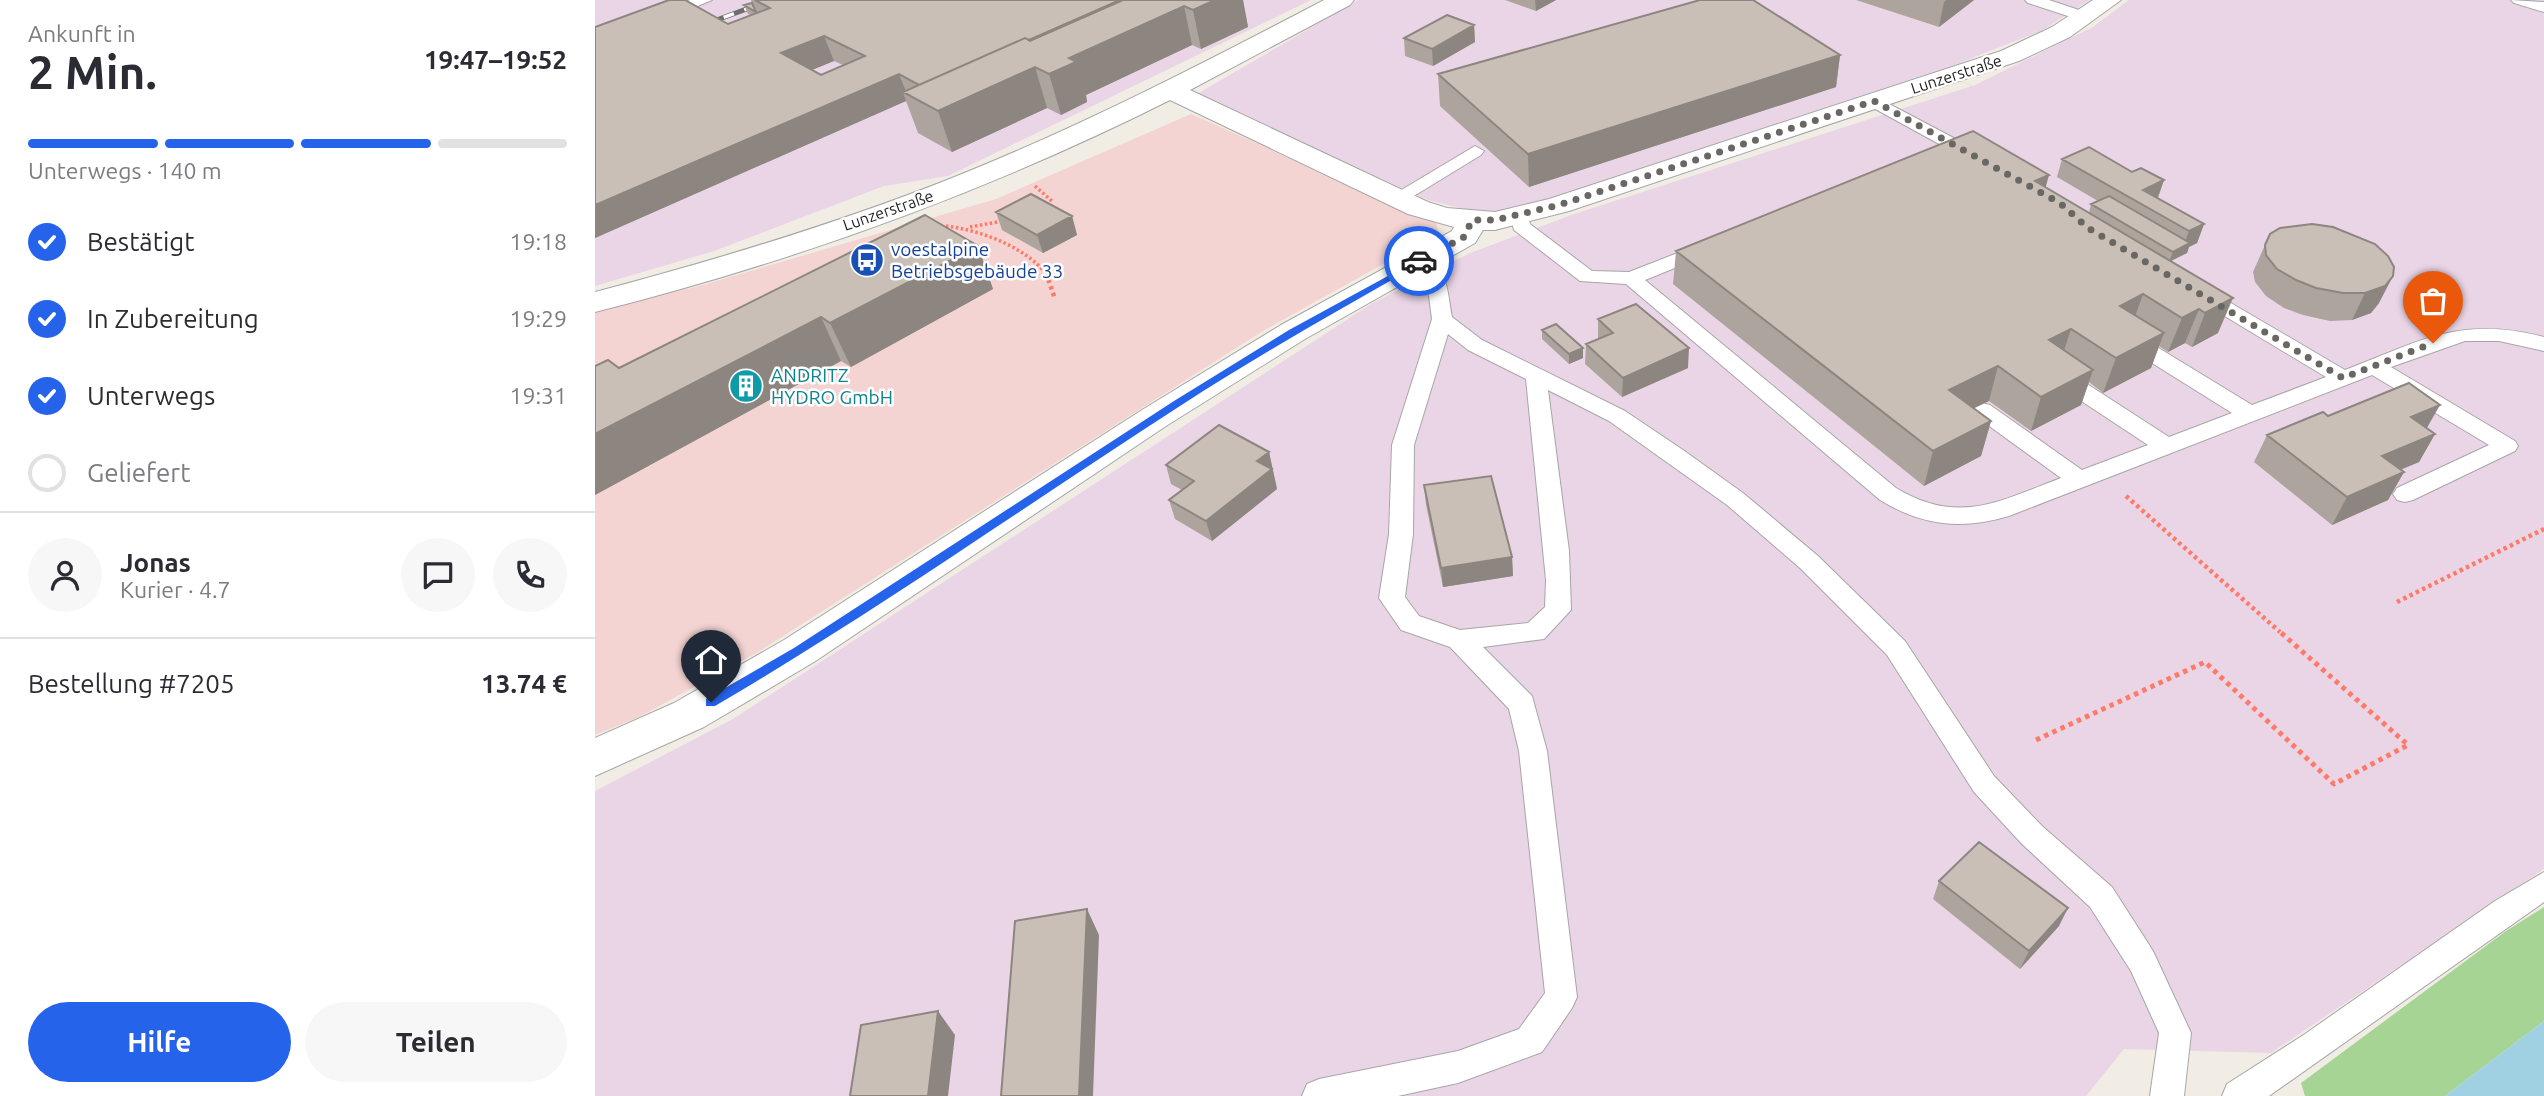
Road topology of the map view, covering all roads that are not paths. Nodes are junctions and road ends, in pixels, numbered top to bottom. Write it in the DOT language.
graph roads {
  1 [pos="704,0"];
  2 [pos="1342,0"];
  3 [pos="2033,0"];
  4 [pos="2109,0"];
  5 [pos="2519,0"];
  6 [pos="2544,6"];
  7 [pos="2086,17"];
  8 [pos="644,22"];
  9 [pos="1171,91"];
  10 [pos="1874,101"];
  11 [pos="1959,147"];
  12 [pos="1475,151"];
  13 [pos="1934,157"];
  14 [pos="1993,166"];
  15 [pos="1397,198"];
  16 [pos="1519,216"];
  17 [pos="1472,220"];
  18 [pos="1719,243"];
  19 [pos="1418,262"];
  20 [pos="1631,278"];
  21 [pos="2181,282"];
  22 [pos="595,302"];
  23 [pos="1442,319"];
  24 [pos="2126,338"];
  25 [pos="2544,344"];
  26 [pos="2373,366"];
  27 [pos="2055,373"];
  28 [pos="1536,374"];
  29 [pos="2343,378"];
  30 [pos="1982,410"];
  31 [pos="2250,414"];
  32 [pos="2166,446"];
  33 [pos="2089,476"];
  34 [pos="2405,494"];
  35 [pos="1459,640"];
  36 [pos="595,758"];
  37 [pos="2544,885"];
  38 [pos="1319,1096"];
  39 [pos="2167,1096"];
  40 [pos="2239,1096"];
  1 -- 8 [label="lane"];
  2 -- 9 [label="street, Lunzerstraße"];
  3 -- 7 [label="lane"];
  4 -- 7 [label="street, Lunzerstraße"];
  5 -- 6 [label="lane"];
  7 -- 10 [label="street, Lunzerstraße"];
  9 -- 15 [label="street, Lunzerstraße"];
  9 -- 22 [label="street, Lunzerstraße"];
  10 -- 11 [label="lane"];
  10 -- 16 [label="street, Lunzerstraße"];
  11 -- 13 [label="lane"];
  11 -- 14 [label="lane"];
  12 -- 15 [label="lane"];
  15 -- 17 [label="street, Lunzerstraße"];
  16 -- 17 [label="street, Lunzerstraße"];
  16 -- 20 [label="lane"];
  17 -- 19 [label="street"];
  18 -- 20 [label="lane"];
  19 -- 23 [label="lane"];
  19 -- 36 [label="street"];
  20 -- 33 [label="lane"];
  21 -- 29 [label="lane"];
  23 -- 28 [label="lane"];
  23 -- 35 [label="lane"];
  24 -- 31 [label="lane"];
  25 -- 26 [label="lane"];
  26 -- 29 [label="lane"];
  26 -- 34 [label="lane"];
  27 -- 32 [label="lane"];
  28 -- 35 [label="lane"];
  28 -- 39 [label="lane"];
  29 -- 31 [label="lane"];
  30 -- 33 [label="lane"];
  31 -- 32 [label="lane"];
  32 -- 33 [label="lane"];
  35 -- 38 [label="lane"];
  37 -- 40 [label="lane"];
}
